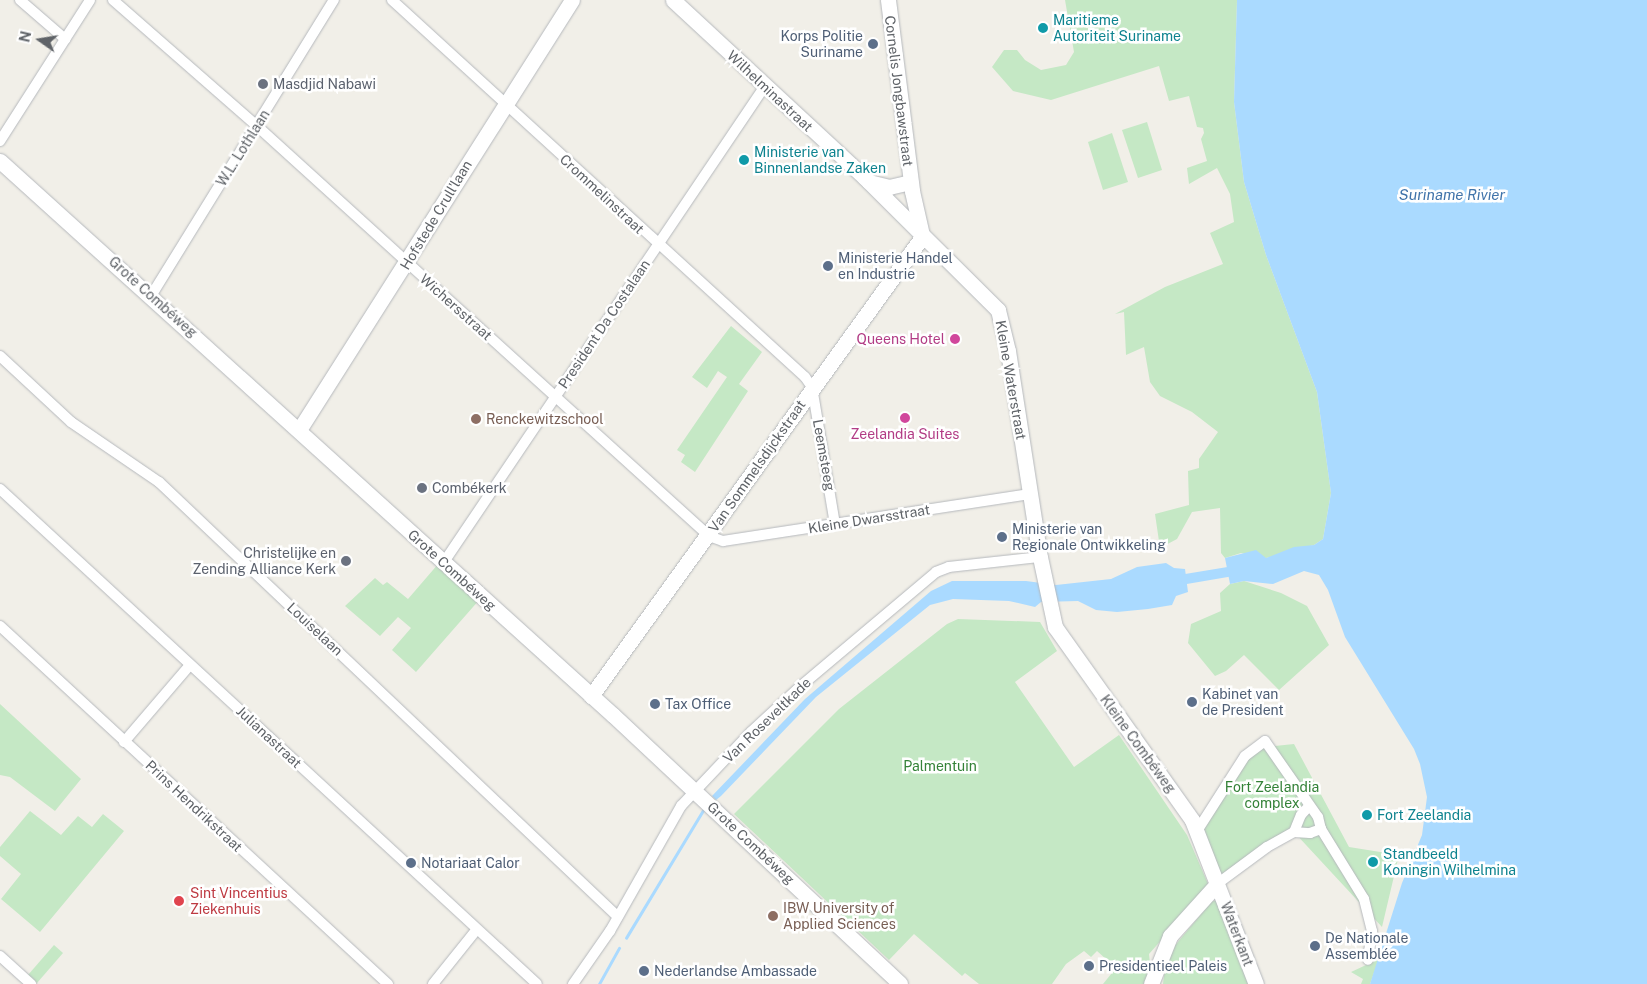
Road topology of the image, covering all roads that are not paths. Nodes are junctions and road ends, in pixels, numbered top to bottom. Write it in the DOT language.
graph roads {
  1 [pos="20,0"];
  2 [pos="90,0"];
  3 [pos="113,0"];
  4 [pos="334,0"];
  5 [pos="392,0"];
  6 [pos="572,0"];
  7 [pos="673,0"];
  8 [pos="888,0"];
  9 [pos="64,39"];
  10 [pos="765,86"];
  11 [pos="504,103"];
  12 [pos="257,126"];
  13 [pos="0,141"];
  14 [pos="908,158"];
  15 [pos="0,161"];
  16 [pos="877,186"];
  17 [pos="911,186"];
  18 [pos="922,237"];
  19 [pos="657,245"];
  20 [pos="407,263"];
  21 [pos="151,296"];
  22 [pos="0,356"];
  23 [pos="812,387"];
  24 [pos="556,396"];
  25 [pos="299,430"];
  26 [pos="0,489"];
  27 [pos="1031,494"];
  28 [pos="835,524"];
  29 [pos="709,536"];
  30 [pos="1040,557"];
  31 [pos="444,562"];
  32 [pos="1050,610"];
  33 [pos="0,626"];
  34 [pos="190,665"];
  35 [pos="591,696"];
  36 [pos="124,742"];
  37 [pos="698,793"];
  38 [pos="1310,806"];
  39 [pos="1321,830"];
  40 [pos="1197,832"];
  41 [pos="1294,832"];
  42 [pos="1217,884"];
  43 [pos="618,917"];
  44 [pos="477,929"];
  45 [pos="0,956"];
  46 [pos="1368,960"];
  47 [pos="31,984"];
  48 [pos="388,984"];
  49 [pos="433,984"];
  50 [pos="537,984"];
  51 [pos="572,984"];
  52 [pos="900,984"];
  53 [pos="1151,984"];
  54 [pos="1256,984"];
  1 -- 9 [label="street"];
  2 -- 9 [label="street"];
  3 -- 12 [label="street, Wichersstraat"];
  4 -- 12 [label="street, W.L. Lothlaan"];
  5 -- 11 [label="street, Crommelinstraat"];
  6 -- 11 [label="street, Hofstede Crull'laan"];
  7 -- 10 [label="street, Wilhelminastraat"];
  8 -- 14 [label="street, Cornelis Jongbawstraat"];
  9 -- 13 [label="street"];
  10 -- 16 [label="street, Wilhelminastraat"];
  10 -- 19 [label="street, President Da Costalaan"];
  11 -- 19 [label="street, Crommelinstraat"];
  11 -- 20 [label="street, Hofstede Crull'laan"];
  12 -- 20 [label="street, Wichersstraat"];
  12 -- 21 [label="street, W.L. Lothlaan"];
  14 -- 16 [label="street"];
  14 -- 17 [label="street, Cornelis Jongbawstraat"];
  15 -- 21 [label="street, Grote Combéweg"];
  16 -- 17 [label="street"];
  16 -- 18 [label="street, Wilhelminastraat"];
  17 -- 18 [label="street"];
  18 -- 23 [label="street, Van Sommelsdijckstraat"];
  18 -- 27 [label="street, Kleine Waterstraat"];
  19 -- 23 [label="street, Crommelinstraat"];
  19 -- 24 [label="street, President Da Costalaan"];
  20 -- 24 [label="street, Wichersstraat"];
  20 -- 25 [label="street, Hofstede Crull'laan"];
  21 -- 25 [label="street, Grote Combéweg"];
  22 -- 43 [label="street, Louiselaan"];
  23 -- 28 [label="street, Leemsteeg"];
  23 -- 29 [label="street, Van Sommelsdijckstraat"];
  24 -- 29 [label="street, Wichersstraat"];
  24 -- 31 [label="street, President Da Costalaan"];
  25 -- 31 [label="street, Grote Combéweg"];
  26 -- 34 [label="street, Julianastraat"];
  27 -- 28 [label="street, Kleine Dwarsstraat"];
  27 -- 30 [label="street, Kleine Waterstraat"];
  28 -- 29 [label="street, Kleine Dwarsstraat"];
  29 -- 35 [label="street, Van Sommelsdijckstraat"];
  30 -- 32 [label="street, Kleine Waterstraat"];
  30 -- 37 [label="street, Van Roseveltkade"];
  31 -- 35 [label="street, Grote Combéweg"];
  32 -- 40 [label="street, Kleine Combéweg"];
  33 -- 36 [label="street, Prins Hendrikstraat"];
  34 -- 36 [label="street"];
  34 -- 44 [label="street, Julianastraat"];
  35 -- 37 [label="street, Grote Combéweg"];
  36 -- 48 [label="street, Prins Hendrikstraat"];
  37 -- 43 [label="street, Van Roseveltkade"];
  37 -- 52 [label="street, Grote Combéweg"];
  38 -- 39 [label="street"];
  38 -- 40 [label="street"];
  38 -- 41 [label="street"];
  39 -- 41 [label="street"];
  39 -- 46 [label="street"];
  40 -- 42 [label="street, Kleine Combéweg"];
  41 -- 42 [label="street"];
  42 -- 53 [label="street"];
  42 -- 54 [label="street, Waterkant"];
  43 -- 51 [label="street, Van Roseveltkade"];
  44 -- 49 [label="street"];
  44 -- 50 [label="street, Julianastraat"];
  45 -- 47 [label="street"];
}
